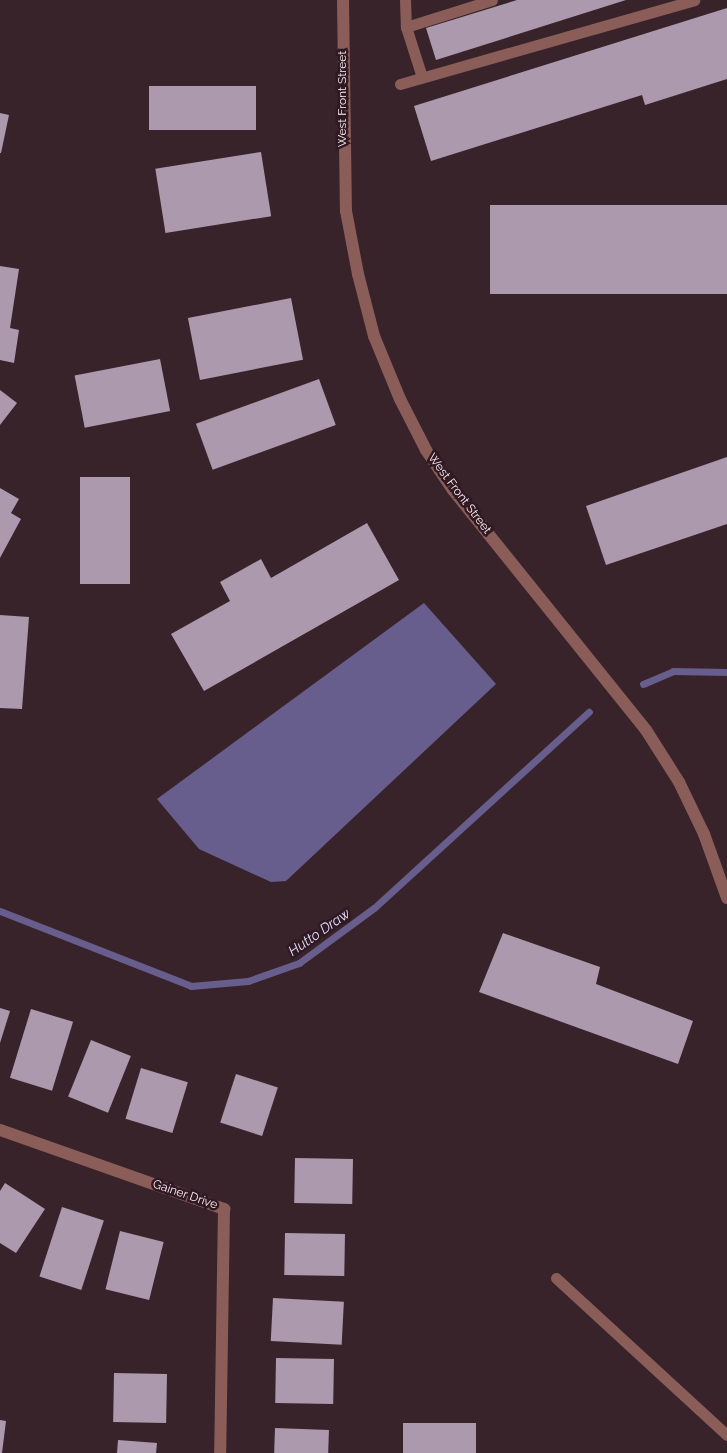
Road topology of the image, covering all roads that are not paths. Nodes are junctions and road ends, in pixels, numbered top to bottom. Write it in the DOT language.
graph roads {
  1 [pos="343,0"];
  2 [pos="405,0"];
  3 [pos="492,0"];
  4 [pos="694,0"];
  5 [pos="661,4"];
  6 [pos="406,26"];
  7 [pos="422,77"];
  8 [pos="400,84"];
  9 [pos="727,898"];
  10 [pos="0,1130"];
  11 [pos="556,1278"];
  12 [pos="727,1435"];
  13 [pos="220,1453"];
  1 -- 9 [label="street, West Front Street"];
  2 -- 6 [label="lane"];
  3 -- 6 [label="lane"];
  4 -- 5 [label="lane"];
  5 -- 7 [label="lane"];
  6 -- 7 [label="lane"];
  7 -- 8 [label="lane"];
  10 -- 13 [label="street, Gainer Drive"];
  11 -- 12 [label="lane"];
}
